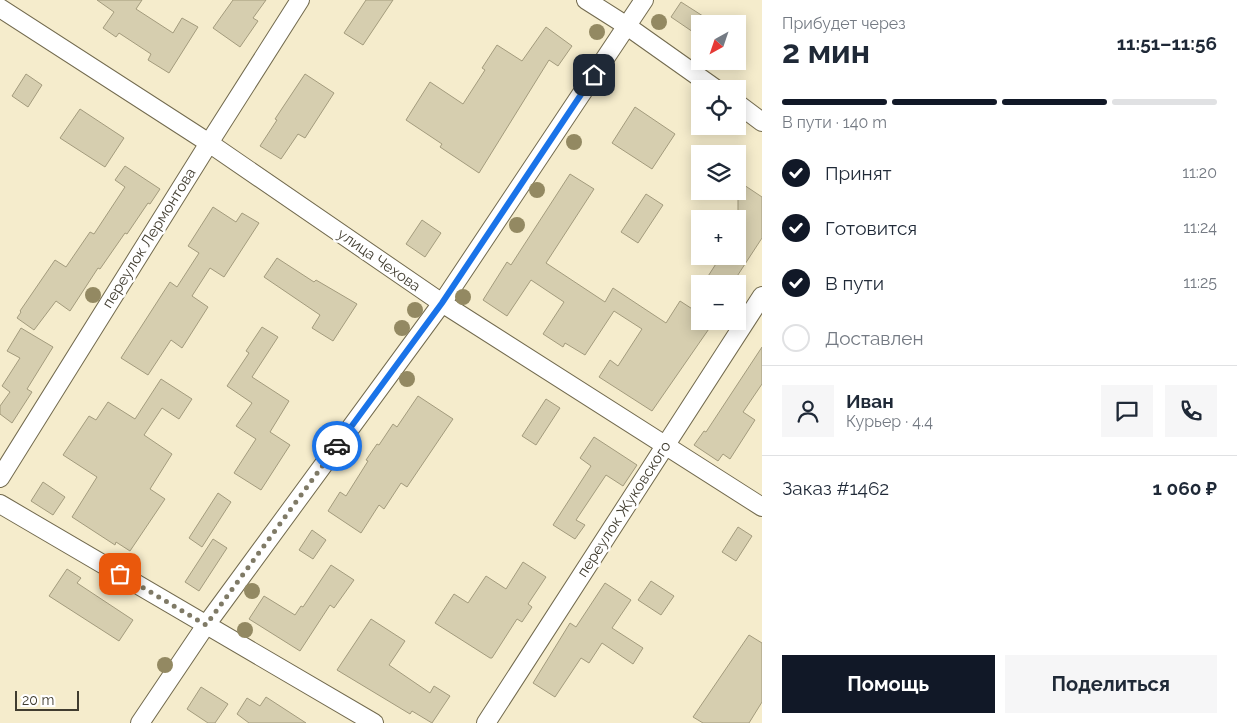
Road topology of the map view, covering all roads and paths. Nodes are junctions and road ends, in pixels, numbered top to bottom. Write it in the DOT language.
graph roads {
  1 [pos="300,0"];
  2 [pos="586,0"];
  3 [pos="644,0"];
  4 [pos="0,8"];
  5 [pos="627,26"];
  6 [pos="703,80"];
  7 [pos="746,110"];
  8 [pos="762,122"];
  9 [pos="208,142"];
  10 [pos="762,296"];
  11 [pos="442,303"];
  12 [pos="665,445"];
  13 [pos="0,478"];
  14 [pos="0,504"];
  15 [pos="762,507"];
  16 [pos="206,625"];
  17 [pos="140,723"];
  18 [pos="374,723"];
  19 [pos="486,723"];
  1 -- 9 [label="street, переулок Лермонтова"];
  2 -- 5 [label="street"];
  3 -- 5 [label="street"];
  4 -- 9 [label="street, улица Чехова"];
  5 -- 6 [label="street"];
  5 -- 11 [label="street"];
  7 -- 8 [label="street"];
  9 -- 11 [label="street, улица Чехова"];
  9 -- 13 [label="street, переулок Лермонтова"];
  10 -- 12 [label="street, переулок Жуковского"];
  11 -- 12 [label="street, улица Чехова"];
  11 -- 16 [label="street"];
  12 -- 15 [label="street, улица Чехова"];
  12 -- 19 [label="street, переулок Жуковского"];
  14 -- 16 [label="street"];
  16 -- 17 [label="street"];
  16 -- 18 [label="street"];
}
